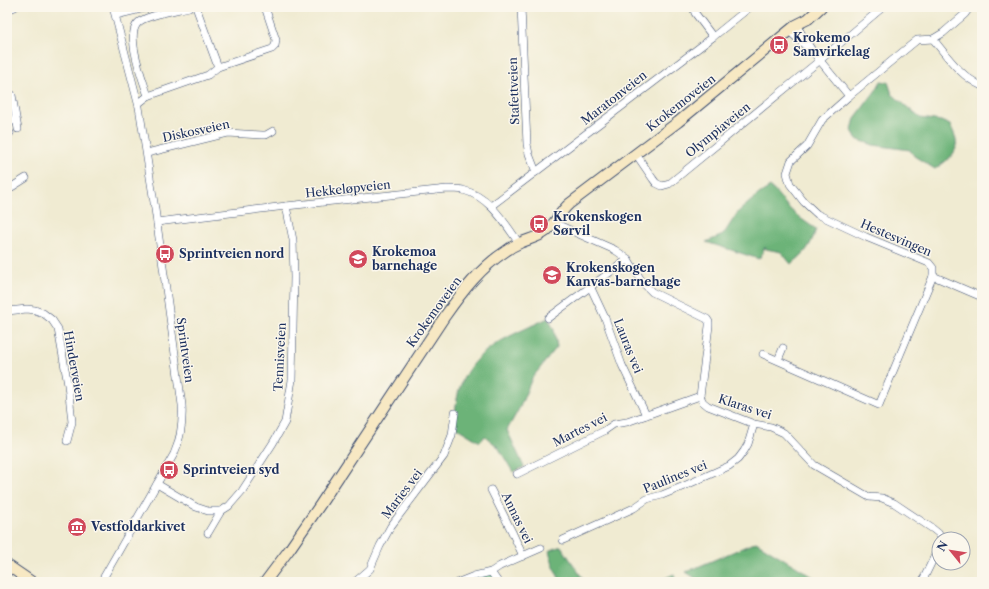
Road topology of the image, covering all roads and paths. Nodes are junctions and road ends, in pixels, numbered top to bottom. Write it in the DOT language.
graph roads {
  1 [pos="15,7"];
  2 [pos="113,7"];
  3 [pos="149,7"];
  4 [pos="189,7"];
  5 [pos="196,7"];
  6 [pos="265,7"];
  7 [pos="521,7"];
  8 [pos="693,7"];
  9 [pos="750,7"];
  10 [pos="813,7"];
  11 [pos="821,7"];
  12 [pos="882,7"];
  13 [pos="970,7"];
  14 [pos="7,10"];
  15 [pos="116,15"];
  16 [pos="792,28"];
  17 [pos="713,37"];
  18 [pos="933,38"];
  19 [pos="820,60"];
  20 [pos="218,68"];
  21 [pos="982,86"];
  22 [pos="12,95"];
  23 [pos="148,96"];
  24 [pos="849,96"];
  25 [pos="139,103"];
  26 [pos="15,118"];
  27 [pos="7,125"];
  28 [pos="18,129"];
  29 [pos="272,132"];
  30 [pos="147,153"];
  31 [pos="636,154"];
  32 [pos="536,172"];
  33 [pos="26,178"];
  34 [pos="7,190"];
  35 [pos="286,206"];
  36 [pos="492,206"];
  37 [pos="157,222"];
  38 [pos="554,223"];
  39 [pos="519,243"];
  40 [pos="628,259"];
  41 [pos="933,276"];
  42 [pos="590,286"];
  43 [pos="982,297"];
  44 [pos="7,311"];
  45 [pos="548,318"];
  46 [pos="783,348"];
  47 [pos="763,354"];
  48 [pos="778,360"];
  49 [pos="700,396"];
  50 [pos="455,413"];
  51 [pos="646,415"];
  52 [pos="754,424"];
  53 [pos="67,442"];
  54 [pos="517,474"];
  55 [pos="157,484"];
  56 [pos="491,490"];
  57 [pos="221,511"];
  58 [pos="936,531"];
  59 [pos="208,533"];
  60 [pos="563,540"];
  61 [pos="541,548"];
  62 [pos="523,556"];
  63 [pos="931,563"];
  64 [pos="7,565"];
  65 [pos="491,572"];
  66 [pos="32,582"];
  67 [pos="101,582"];
  68 [pos="265,582"];
  69 [pos="355,582"];
  70 [pos="459,582"];
  71 [pos="498,582"];
  72 [pos="922,582"];
  1 -- 14 [label="street"];
  2 -- 15 [label="street, Sprintveien"];
  3 -- 15 [label="street"];
  4 -- 23 [label="street"];
  5 -- 20 [label="street"];
  6 -- 20 [label="street"];
  7 -- 32 [label="street, Stafettveien"];
  8 -- 17 [label="street"];
  9 -- 17 [label="street, Maratonveien"];
  10 -- 16 [label="main road, Krokemoveien"];
  11 -- 16 [label="main road, Krokemoveien"];
  12 -- 19 [label="street, Olympiaveien"];
  13 -- 18 [label="street, Hestesvingen"];
  15 -- 25 [label="street, Sprintveien"];
  16 -- 19 [label="street"];
  16 -- 31 [label="main road, Krokemoveien"];
  17 -- 32 [label="street, Maratonveien"];
  18 -- 21 [label="street"];
  18 -- 24 [label="street, Hestesvingen"];
  19 -- 24 [label="street"];
  19 -- 31 [label="street, Olympiaveien"];
  20 -- 23 [label="street"];
  22 -- 26 [label="street"];
  23 -- 25 [label="street"];
  24 -- 41 [label="street, Hestesvingen"];
  25 -- 30 [label="street, Sprintveien"];
  26 -- 27 [label="street"];
  26 -- 28 [label="street"];
  29 -- 30 [label="street, Diskosveien"];
  30 -- 37 [label="street, Sprintveien"];
  31 -- 38 [label="main road, Krokemoveien"];
  32 -- 36 [label="street, Maratonveien"];
  33 -- 34 [label="street"];
  35 -- 36 [label="street, Hekkeløpveien"];
  35 -- 37 [label="street, Hekkeløpveien"];
  35 -- 57 [label="street, Tennisveien"];
  36 -- 39 [label="street, Hekkeløpveien"];
  37 -- 55 [label="street, Sprintveien"];
  38 -- 39 [label="main road, Krokemoveien"];
  38 -- 40 [label="street"];
  39 -- 68 [label="main road, Krokemoveien"];
  40 -- 42 [label="street"];
  40 -- 49 [label="street"];
  41 -- 43 [label="street"];
  41 -- 48 [label="street, Hestesvingen"];
  42 -- 45 [label="street"];
  42 -- 51 [label="street, Lauras vei"];
  44 -- 53 [label="street, Hinderveien"];
  46 -- 48 [label="street"];
  47 -- 48 [label="street, Hestesvingen"];
  49 -- 51 [label="street, Martes vei"];
  49 -- 52 [label="street, Klaras vei"];
  50 -- 69 [label="street, Maries vei"];
  51 -- 54 [label="street, Martes vei"];
  52 -- 58 [label="street, Klaras vei"];
  52 -- 60 [label="street, Paulines vei"];
  55 -- 57 [label="street"];
  55 -- 67 [label="street, Sprintveien"];
  56 -- 62 [label="street, Annas vei"];
  57 -- 59 [label="street, Tennisveien"];
  61 -- 62 [label="street, Annas vei"];
  62 -- 65 [label="street, Annas vei"];
  63 -- 72 [label="street"];
  64 -- 66 [label="main road"];
  65 -- 70 [label="street, Annas vei"];
  65 -- 71 [label="street"];
}
